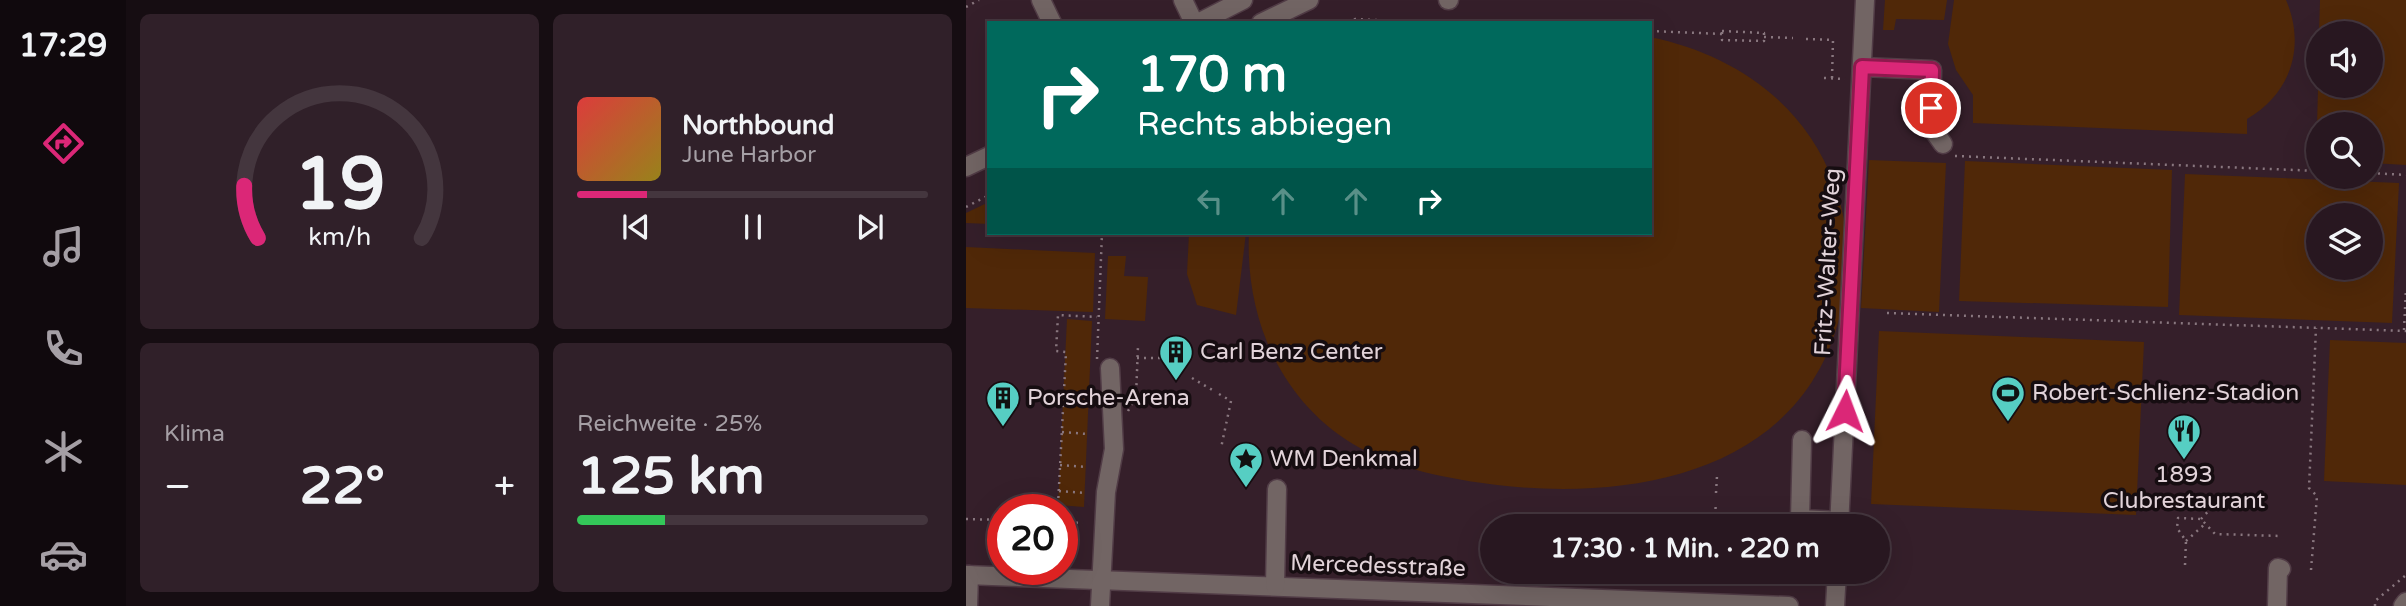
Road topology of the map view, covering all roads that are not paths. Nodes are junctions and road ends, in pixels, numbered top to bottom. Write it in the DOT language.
graph roads {
  1 [pos="1041,0"];
  2 [pos="1183,0"];
  3 [pos="1243,0"];
  4 [pos="1309,0"];
  5 [pos="1866,0"];
  6 [pos="1051,21"];
  7 [pos="1195,21"];
  8 [pos="1200,21"];
  9 [pos="1265,21"];
  10 [pos="1862,73"];
  11 [pos="1949,150"];
  12 [pos="987,157"];
  13 [pos="966,167"];
  14 [pos="1110,368"];
  15 [pos="1802,440"];
  16 [pos="1277,489"];
  17 [pos="1800,514"];
  18 [pos="1840,514"];
  19 [pos="2281,569"];
  20 [pos="968,575"];
  21 [pos="1101,580"];
  22 [pos="1836,584"];
  23 [pos="1275,586"];
  24 [pos="2406,602"];
  25 [pos="1614,603"];
  26 [pos="968,606"];
  27 [pos="1100,606"];
  28 [pos="1789,606"];
  29 [pos="1835,606"];
  30 [pos="2277,606"];
  31 [pos="2403,606"];
  1 -- 6 [label="street"];
  2 -- 7 [label="street"];
  3 -- 8 [label="street"];
  4 -- 9 [label="street"];
  5 -- 10 [label="street, Fritz-Walter-Weg"];
  10 -- 11 [label="street"];
  10 -- 18 [label="street, Fritz-Walter-Weg"];
  12 -- 13 [label="street"];
  14 -- 21 [label="street"];
  15 -- 17 [label="street"];
  16 -- 23 [label="street"];
  19 -- 30 [label="street"];
  20 -- 21 [label="street, Mercedesstraße"];
  20 -- 26 [label="street"];
  21 -- 23 [label="street, Mercedesstraße"];
  21 -- 27 [label="street"];
  22 -- 29 [label="street"];
  23 -- 25 [label="street, Mercedesstraße"];
  24 -- 31 [label="street"];
  25 -- 28 [label="street, Mercedesstraße"];
}
